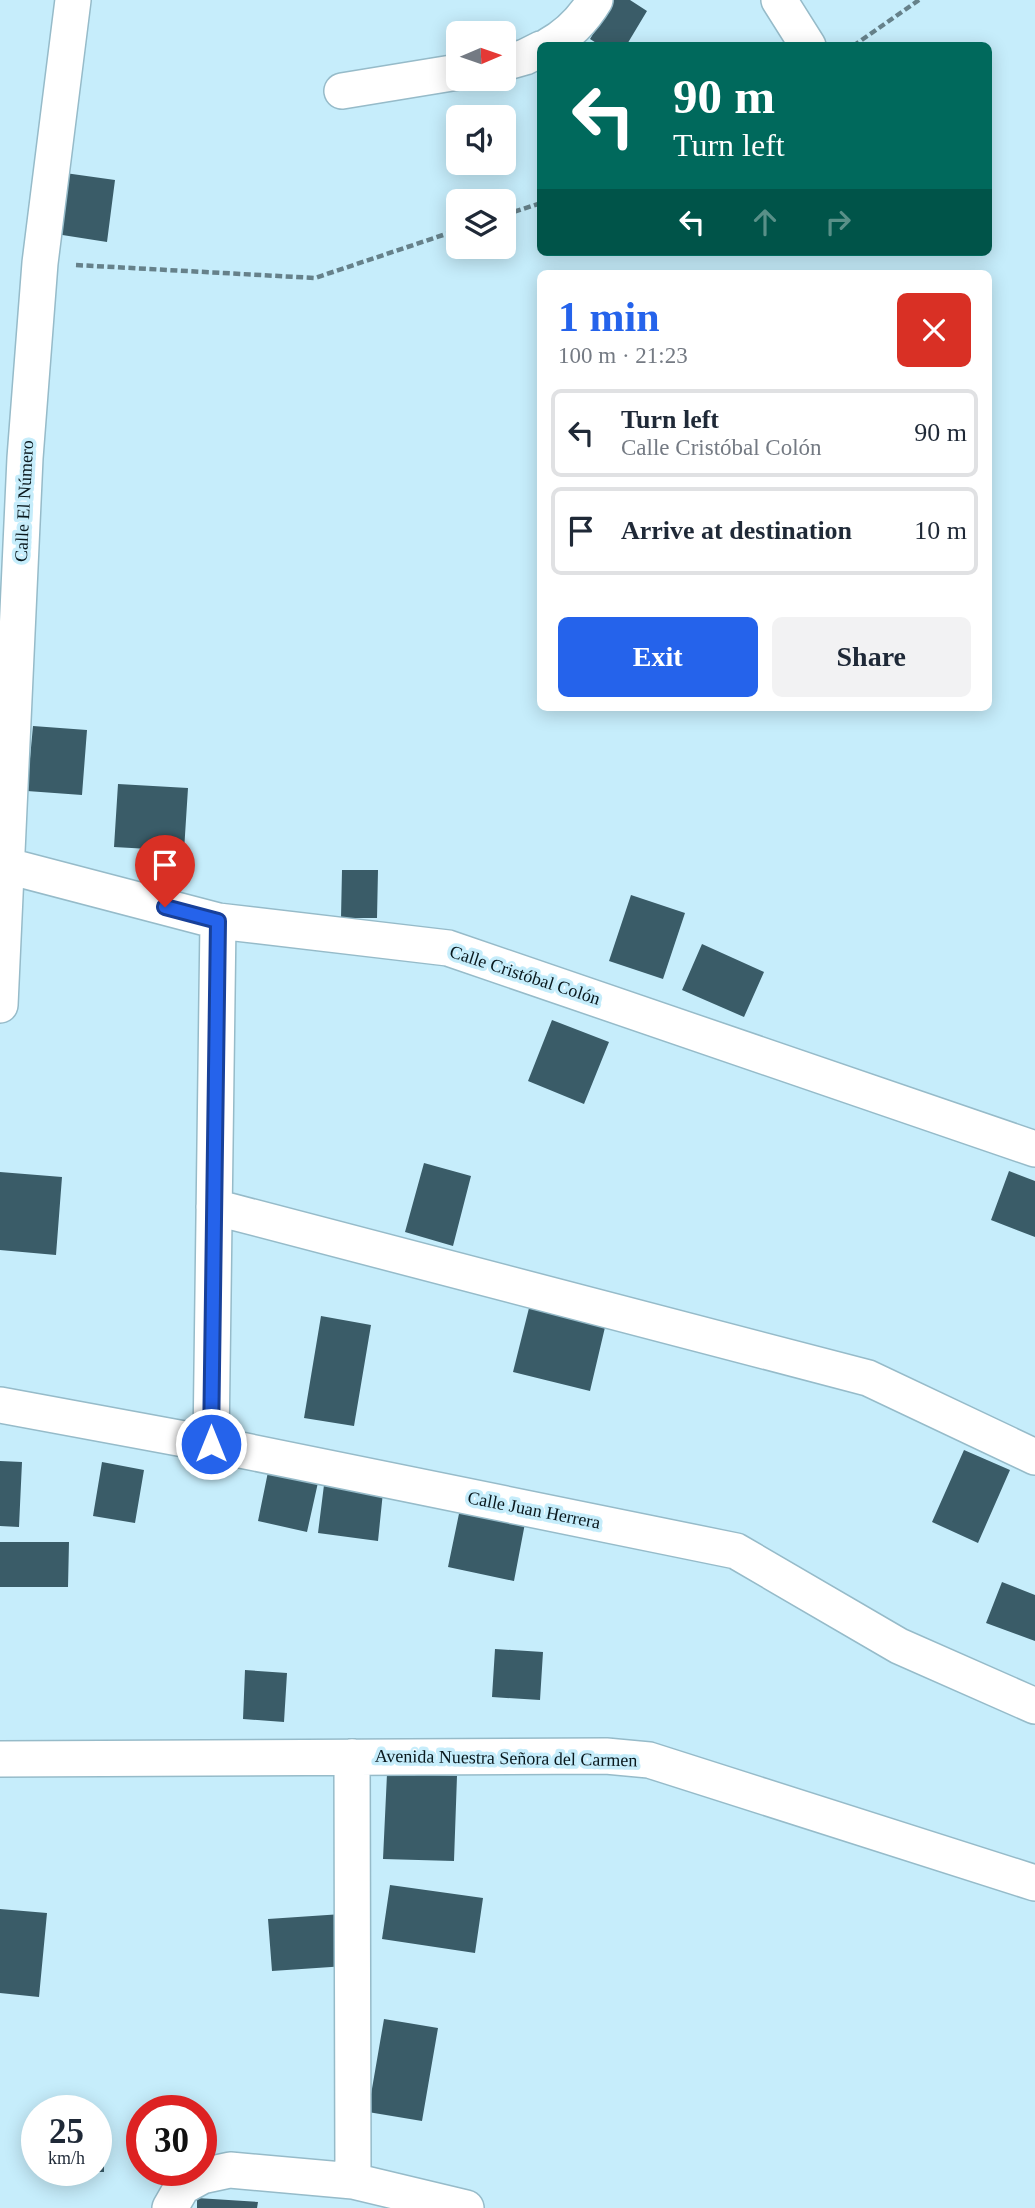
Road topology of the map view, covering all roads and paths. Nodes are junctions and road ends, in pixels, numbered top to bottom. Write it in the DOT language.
graph roads {
  1 [pos="73,0"];
  2 [pos="595,0"];
  3 [pos="779,0"];
  4 [pos="919,0"];
  5 [pos="555,42"];
  6 [pos="805,42"];
  7 [pos="859,42"];
  8 [pos="537,51"];
  9 [pos="516,60"];
  10 [pos="446,74"];
  11 [pos="342,91"];
  12 [pos="537,204"];
  13 [pos="516,211"];
  14 [pos="446,234"];
  15 [pos="40,263"];
  16 [pos="13,462"];
  17 [pos="3,865"];
  18 [pos="218,921"];
  19 [pos="0,1005"];
  20 [pos="1035,1149"];
  21 [pos="214,1207"];
  22 [pos="0,1405"];
  23 [pos="211,1444"];
  24 [pos="1035,1457"];
  25 [pos="1035,1706"];
  26 [pos="352,1757"];
  27 [pos="0,1759"];
  28 [pos="1035,1884"];
  29 [pos="353,2181"];
  30 [pos="170,2208"];
  31 [pos="466,2208"];
  1 -- 15 [label="street, Calle El Número"];
  2 -- 5 [label="street"];
  3 -- 6 [label="street"];
  4 -- 7 [label="path"];
  8 -- 9 [label="street"];
  10 -- 11 [label="street"];
  12 -- 13 [label="path"];
  14 -- 15 [label="path"];
  15 -- 16 [label="street, Calle El Número"];
  16 -- 17 [label="street, Calle El Número"];
  17 -- 18 [label="street, Calle Cristóbal Colón"];
  17 -- 19 [label="street, Calle El Número"];
  18 -- 20 [label="street, Calle Cristóbal Colón"];
  18 -- 21 [label="street"];
  21 -- 23 [label="street"];
  21 -- 24 [label="street"];
  22 -- 23 [label="street, Calle Juan Herrera"];
  23 -- 25 [label="street, Calle Juan Herrera"];
  26 -- 27 [label="street, Avenida Nuestra Señora del Carmen"];
  26 -- 28 [label="street, Avenida Nuestra Señora del Carmen"];
  26 -- 29 [label="street"];
  29 -- 30 [label="street"];
  29 -- 31 [label="street"];
}
